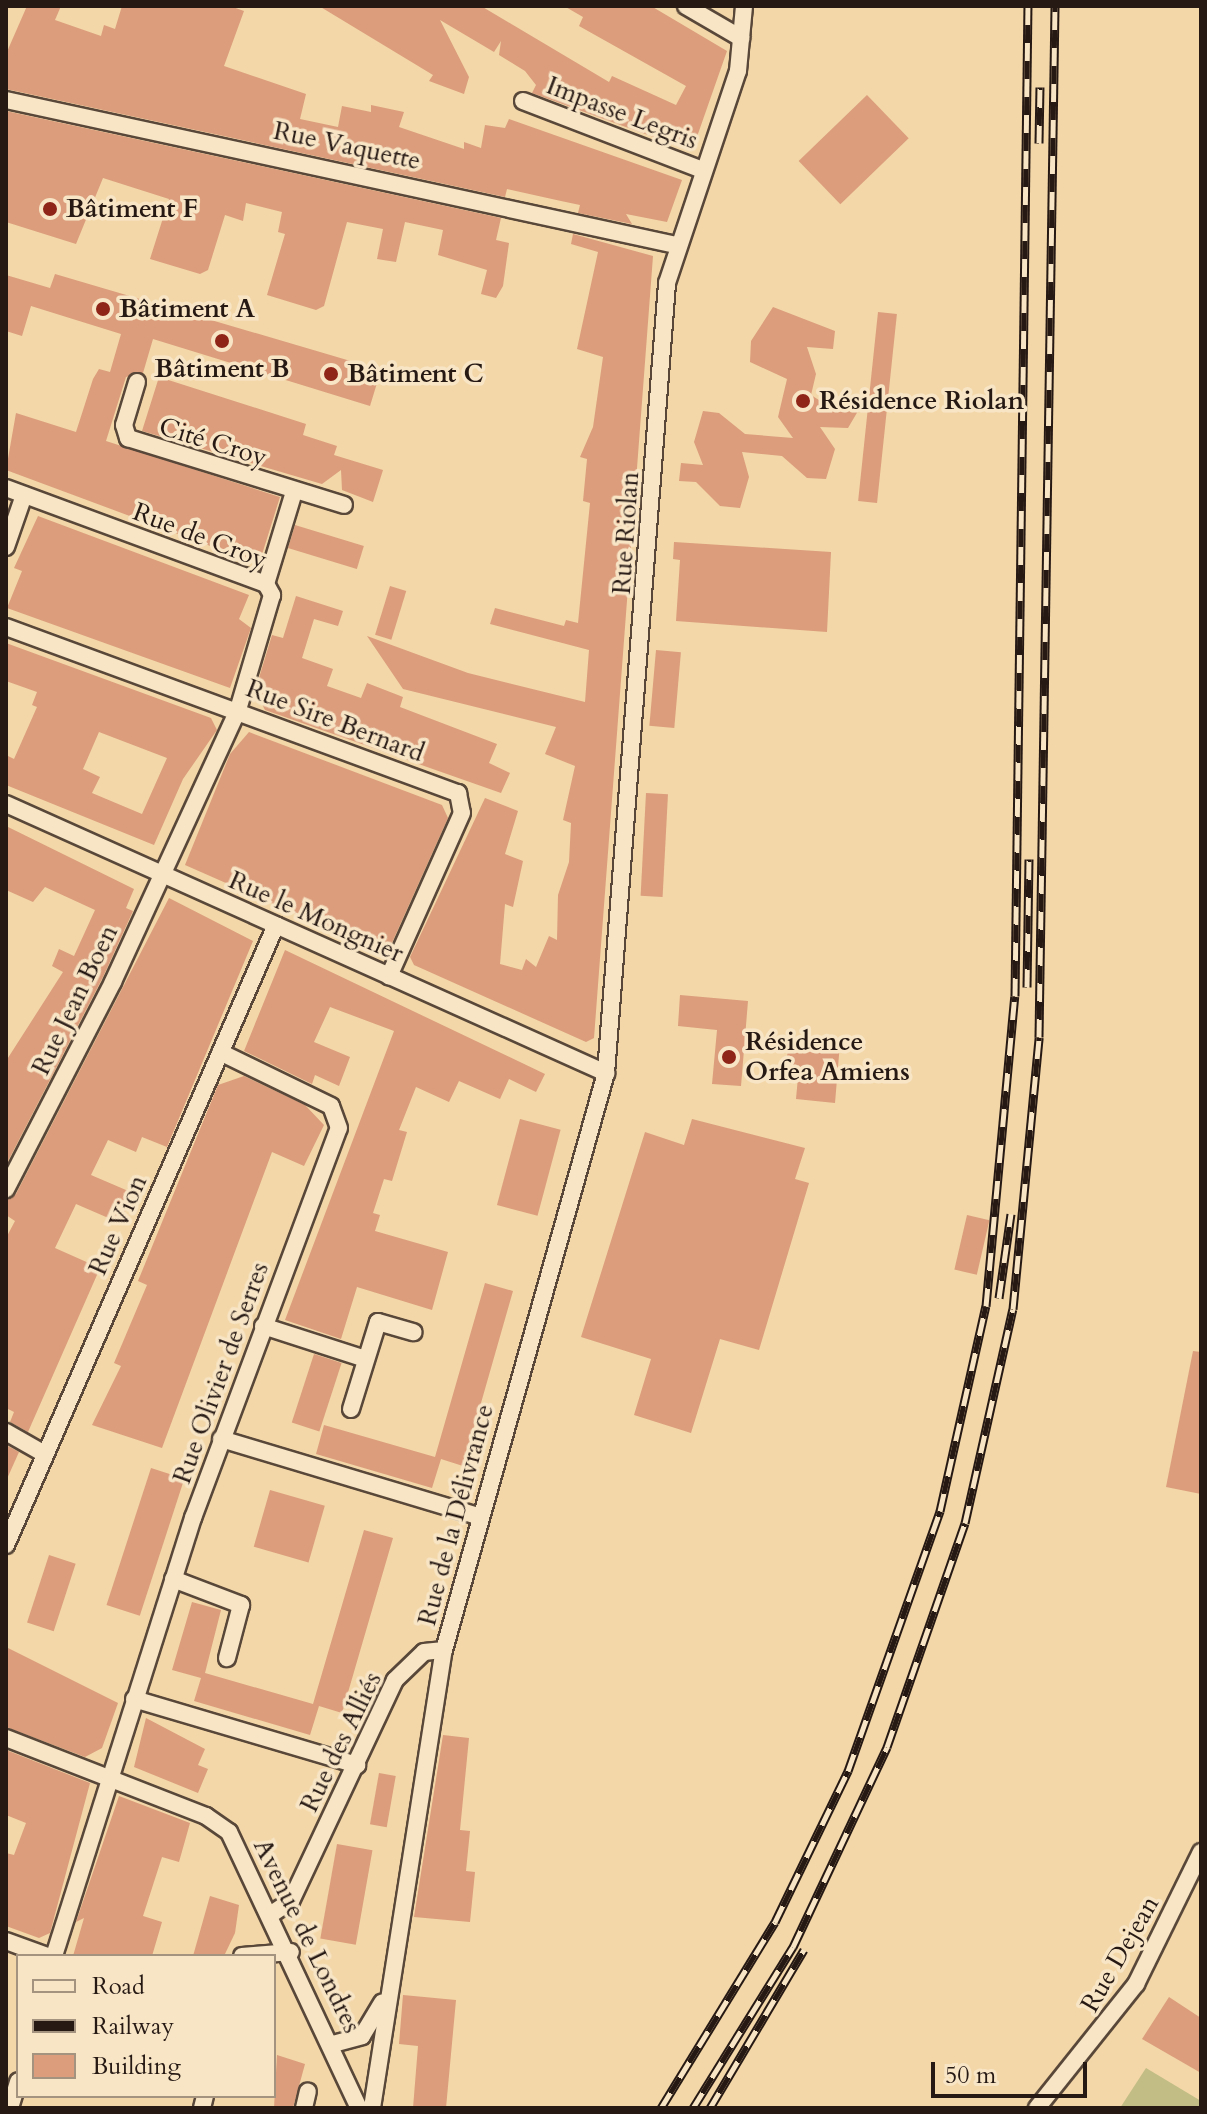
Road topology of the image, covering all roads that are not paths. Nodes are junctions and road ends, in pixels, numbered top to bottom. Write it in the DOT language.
graph roads {
  1 [pos="686,6"];
  2 [pos="744,6"];
  3 [pos="741,38"];
  4 [pos="6,100"];
  5 [pos="523,101"];
  6 [pos="703,170"];
  7 [pos="676,245"];
  8 [pos="137,382"];
  9 [pos="6,488"];
  10 [pos="294,492"];
  11 [pos="24,495"];
  12 [pos="344,505"];
  13 [pos="6,547"];
  14 [pos="266,584"];
  15 [pos="6,627"];
  16 [pos="238,710"];
  17 [pos="6,804"];
  18 [pos="162,873"];
  19 [pos="276,925"];
  20 [pos="389,976"];
  21 [pos="220,1052"];
  22 [pos="606,1073"];
  23 [pos="6,1189"];
  24 [pos="263,1326"];
  25 [pos="414,1332"];
  26 [pos="366,1359"];
  27 [pos="351,1409"];
  28 [pos="6,1432"];
  29 [pos="221,1439"];
  30 [pos="43,1453"];
  31 [pos="477,1516"];
  32 [pos="6,1545"];
  33 [pos="173,1579"];
  34 [pos="444,1650"];
  35 [pos="227,1658"];
  36 [pos="134,1699"];
  37 [pos="6,1738"];
  38 [pos="357,1765"];
  39 [pos="108,1777"];
  40 [pos="1201,1852"];
  41 [pos="273,1913"];
  42 [pos="6,1941"];
  43 [pos="291,1952"];
  44 [pos="42,1954"];
  45 [pos="55,1954"];
  46 [pos="266,1954"];
  47 [pos="391,1977"];
  48 [pos="333,2044"];
  49 [pos="16,2088"];
  50 [pos="308,2091"];
  51 [pos="10,2108"];
  52 [pos="304,2108"];
  53 [pos="359,2108"];
  54 [pos="372,2108"];
  55 [pos="1037,2108"];
  1 -- 3 [label="street"];
  2 -- 3 [label="street, Rue Riolan"];
  3 -- 6 [label="street, Rue Riolan"];
  4 -- 7 [label="street, Rue Vaquette"];
  5 -- 6 [label="street, Impasse Legris"];
  6 -- 7 [label="street, Rue Riolan"];
  7 -- 22 [label="street, Rue Riolan"];
  8 -- 10 [label="street, Cité Croy"];
  9 -- 11 [label="street, Rue de Croy"];
  10 -- 12 [label="street, Cité Croy"];
  10 -- 14 [label="street, Cité Croy"];
  11 -- 13 [label="street"];
  11 -- 14 [label="street, Rue de Croy"];
  14 -- 16 [label="street, Rue de Croy"];
  15 -- 16 [label="street, Rue Sire Bernard"];
  16 -- 18 [label="street, Rue de Croy"];
  16 -- 20 [label="street, Rue Sire Bernard"];
  17 -- 18 [label="street, Rue le Mongnier"];
  18 -- 19 [label="street, Rue le Mongnier"];
  18 -- 23 [label="street, Rue Jean Boen"];
  19 -- 20 [label="street, Rue le Mongnier"];
  19 -- 21 [label="street, Rue Vion"];
  20 -- 22 [label="street, Rue le Mongnier"];
  21 -- 24 [label="street, Rue Olivier de Serres"];
  21 -- 30 [label="street, Rue Vion"];
  22 -- 31 [label="street, Rue de la Délivrance"];
  24 -- 26 [label="street"];
  24 -- 29 [label="street, Rue Olivier de Serres"];
  25 -- 26 [label="street"];
  26 -- 27 [label="street"];
  28 -- 30 [label="street"];
  29 -- 31 [label="street"];
  29 -- 33 [label="street, Rue Olivier de Serres"];
  30 -- 32 [label="street, Rue Vion"];
  31 -- 34 [label="street, Rue de la Délivrance"];
  33 -- 35 [label="street"];
  33 -- 36 [label="street, Rue Olivier de Serres"];
  34 -- 38 [label="street, Rue des Alliés"];
  34 -- 47 [label="street, Rue de la Délivrance"];
  36 -- 38 [label="street"];
  36 -- 39 [label="street, Rue Olivier de Serres"];
  37 -- 39 [label="street, Avenue de Londres"];
  38 -- 41 [label="street, Rue des Alliés"];
  39 -- 41 [label="street, Avenue de Londres"];
  39 -- 45 [label="street, Rue Olivier de Serres"];
  40 -- 55 [label="street, Rue Dejean"];
  41 -- 43 [label="street, Avenue de Londres"];
  42 -- 44 [label="street"];
  43 -- 46 [label="street"];
  43 -- 48 [label="street, Avenue de Londres"];
  47 -- 48 [label="street, Rue de la Délivrance"];
  47 -- 54 [label="street, Rue de la Délivrance"];
  48 -- 53 [label="street, Avenue de Londres"];
  49 -- 51 [label="street"];
  50 -- 52 [label="street"];
}
